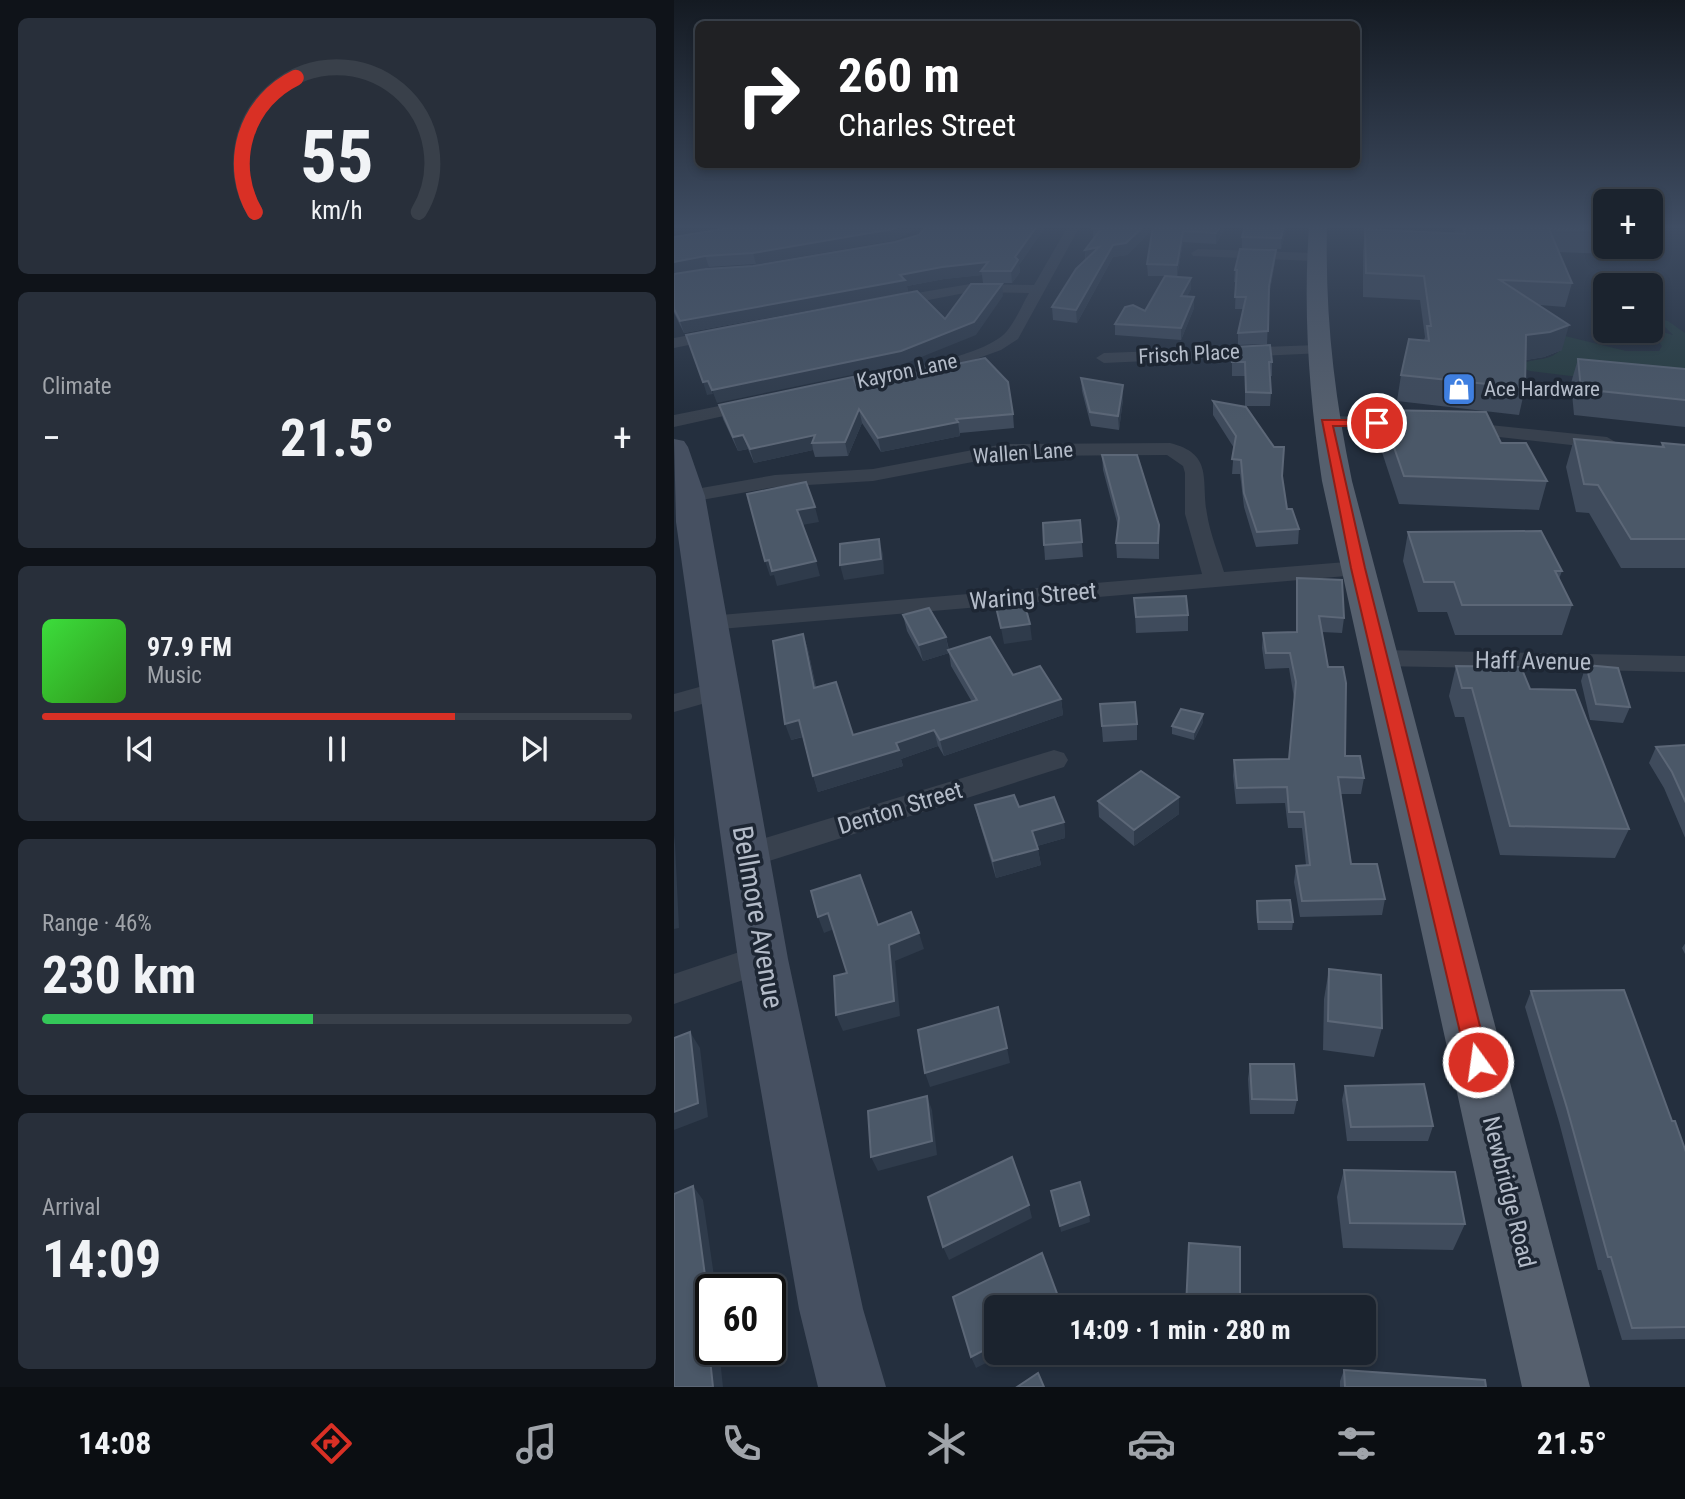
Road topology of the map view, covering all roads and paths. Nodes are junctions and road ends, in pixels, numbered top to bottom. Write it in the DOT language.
graph roads {
  1 [pos="955,291"];
  2 [pos="1037,291"];
  3 [pos="1317,291"];
  4 [pos="872,306"];
  5 [pos="737,331"];
  6 [pos="674,343"];
  7 [pos="1317,350"];
  8 [pos="1104,358"];
  9 [pos="805,393"];
  10 [pos="766,401"];
  11 [pos="674,421"];
  12 [pos="1326,422"];
  13 [pos="1631,446"];
  14 [pos="674,447"];
  15 [pos="685,514"];
  16 [pos="1358,568"];
  17 [pos="1215,580"];
  18 [pos="709,623"];
  19 [pos="1380,658"];
  20 [pos="1685,664"];
  21 [pos="721,690"];
  22 [pos="674,703"];
  23 [pos="1054,760"];
  24 [pos="747,856"];
  25 [pos="763,959"];
  26 [pos="674,989"];
  27 [pos="852,1387"];
  28 [pos="1557,1387"];
  1 -- 4 [label="street"];
  2 -- 9 [label="street, Kayron Lane"];
  3 -- 7 [label="main road, Newbridge Road"];
  5 -- 6 [label="street"];
  7 -- 8 [label="street, Frisch Place"];
  7 -- 12 [label="main road, Newbridge Road"];
  10 -- 11 [label="street"];
  12 -- 13 [label="street"];
  12 -- 16 [label="main road, Newbridge Road"];
  14 -- 15 [label="main road, Bellmore Avenue"];
  15 -- 17 [label="street, Wallen Lane"];
  15 -- 18 [label="main road, Bellmore Avenue"];
  16 -- 17 [label="street, Waring Street"];
  16 -- 19 [label="main road, Newbridge Road"];
  17 -- 18 [label="street, Waring Street"];
  18 -- 21 [label="main road, Bellmore Avenue"];
  19 -- 20 [label="street, Haff Avenue"];
  19 -- 28 [label="main road, Newbridge Road"];
  21 -- 22 [label="street"];
  21 -- 24 [label="main road, Bellmore Avenue"];
  23 -- 24 [label="street, Denton Street"];
  24 -- 25 [label="main road, Bellmore Avenue"];
  25 -- 26 [label="street"];
  25 -- 27 [label="main road, Bellmore Avenue"];
}
